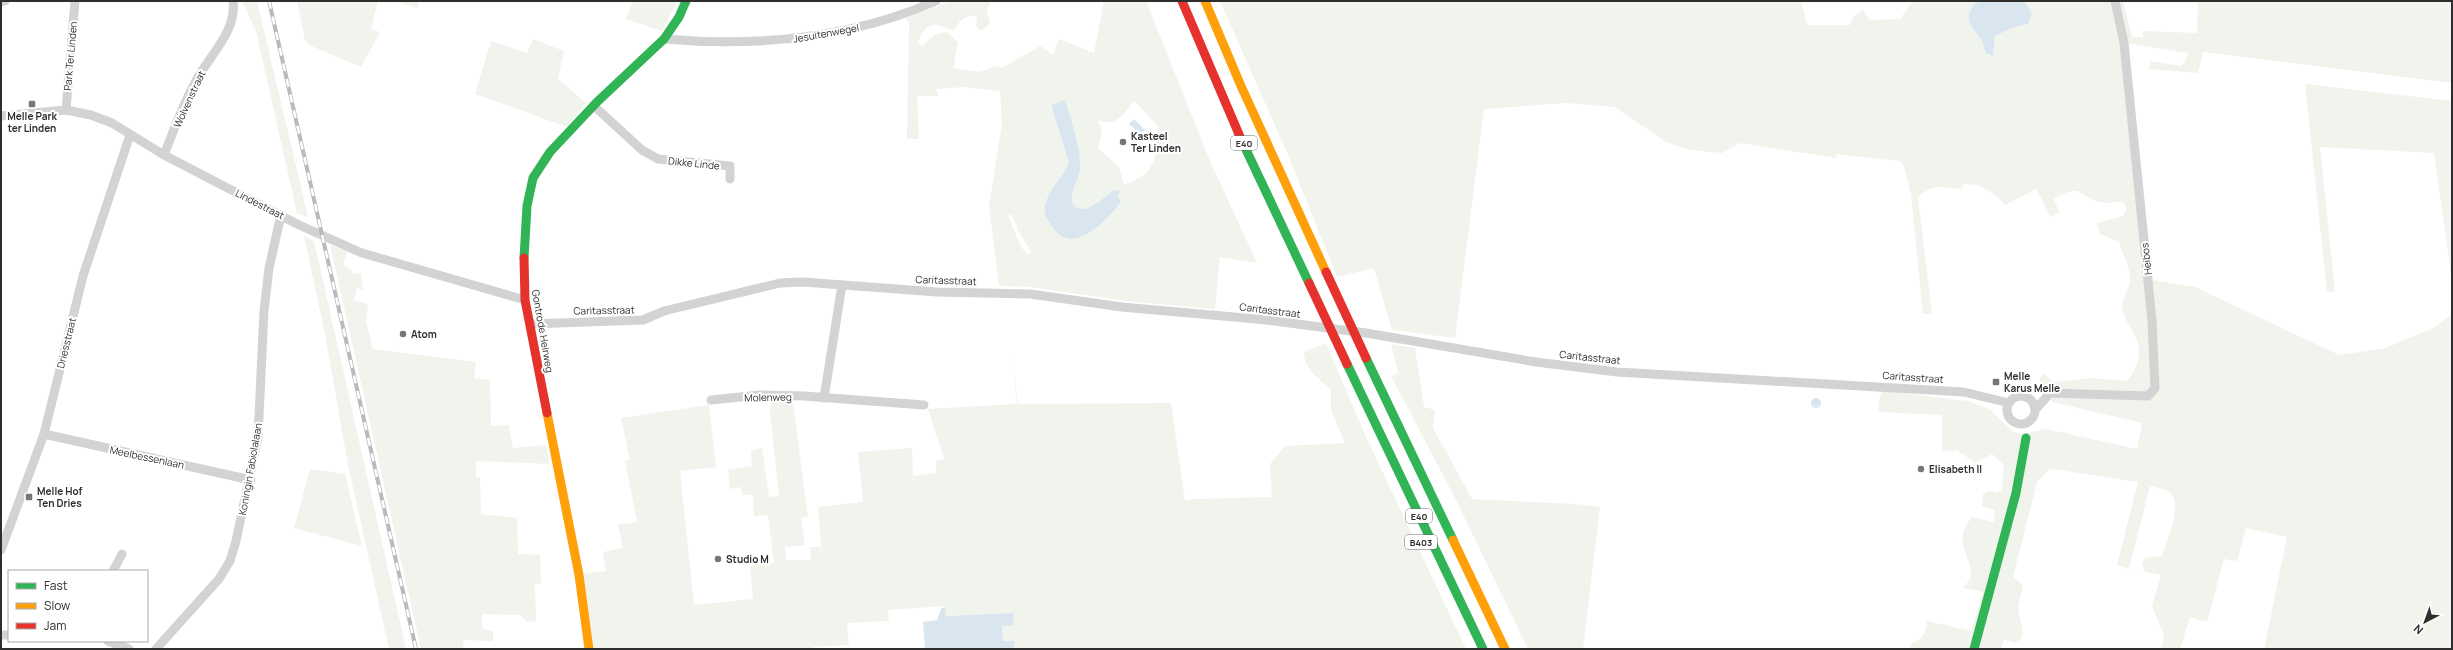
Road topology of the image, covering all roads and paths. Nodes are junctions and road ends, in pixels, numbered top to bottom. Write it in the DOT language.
graph roads {
  1 [pos="5,1"];
  2 [pos="75,1"];
  3 [pos="233,1"];
  4 [pos="686,1"];
  5 [pos="936,1"];
  6 [pos="1182,1"];
  7 [pos="1205,1"];
  8 [pos="2115,1"];
  9 [pos="1,2"];
  10 [pos="664,39"];
  11 [pos="594,106"];
  12 [pos="66,110"];
  13 [pos="1,116"];
  14 [pos="130,135"];
  15 [pos="164,155"];
  16 [pos="730,179"];
  17 [pos="281,215"];
  18 [pos="842,285"];
  19 [pos="525,300"];
  20 [pos="530,324"];
  21 [pos="1356,382"];
  22 [pos="824,398"];
  23 [pos="711,400"];
  24 [pos="2009,403"];
  25 [pos="924,405"];
  26 [pos="2036,409"];
  27 [pos="2023,426"];
  28 [pos="44,434"];
  29 [pos="2026,438"];
  30 [pos="251,480"];
  31 [pos="1,521"];
  32 [pos="10,524"];
  33 [pos="1417,535"];
  34 [pos="1,550"];
  35 [pos="122,554"];
  36 [pos="114,570"];
  37 [pos="111,642"];
  38 [pos="129,649"];
  39 [pos="156,649"];
  40 [pos="589,649"];
  41 [pos="1483,649"];
  42 [pos="1505,649"];
  43 [pos="1974,649"];
  1 -- 9 [label="street"];
  2 -- 12 [label="street, Park Ter Linden"];
  3 -- 15 [label="street, Wolvenstraat"];
  4 -- 10 [label="main road, Gontrode Heirweg"];
  5 -- 10 [label="street, Jesuitenwegel"];
  6 -- 21 [label="main road, E40, bridge"];
  7 -- 42 [label="main road, E40, bridge"];
  8 -- 26 [label="street, Heibos"];
  10 -- 11 [label="main road, Gontrode Heirweg"];
  11 -- 16 [label="street, Dikke Linde"];
  11 -- 19 [label="main road, Gontrode Heirweg"];
  12 -- 13 [label="street, Lindestraat"];
  12 -- 14 [label="street, Lindestraat"];
  14 -- 15 [label="street, Lindestraat"];
  14 -- 28 [label="street, Driesstraat"];
  15 -- 17 [label="street, Lindestraat"];
  17 -- 19 [label="street, Lindestraat"];
  17 -- 30 [label="street, Koningin Fabiolalaan"];
  18 -- 20 [label="street, Caritasstraat"];
  18 -- 22 [label="street"];
  18 -- 24 [label="street, Caritasstraat"];
  19 -- 20 [label="main road, Gontrode Heirweg"];
  20 -- 40 [label="main road, Gontrode Heirweg"];
  21 -- 33 [label="main road, B403"];
  21 -- 41 [label="main road, E40"];
  22 -- 23 [label="street, Molenweg"];
  22 -- 25 [label="street, Molenweg"];
  24 -- 26 [label="street"];
  24 -- 27 [label="street"];
  26 -- 27 [label="street"];
  27 -- 29 [label="street"];
  28 -- 30 [label="street, Meelbessenlaan"];
  28 -- 32 [label="street, Driesstraat"];
  29 -- 43 [label="main road"];
  30 -- 39 [label="street, Koningin Fabiolalaan"];
  31 -- 32 [label="street"];
  32 -- 34 [label="street, Driesstraat"];
  35 -- 36 [label="street"];
  37 -- 38 [label="street"];
}
